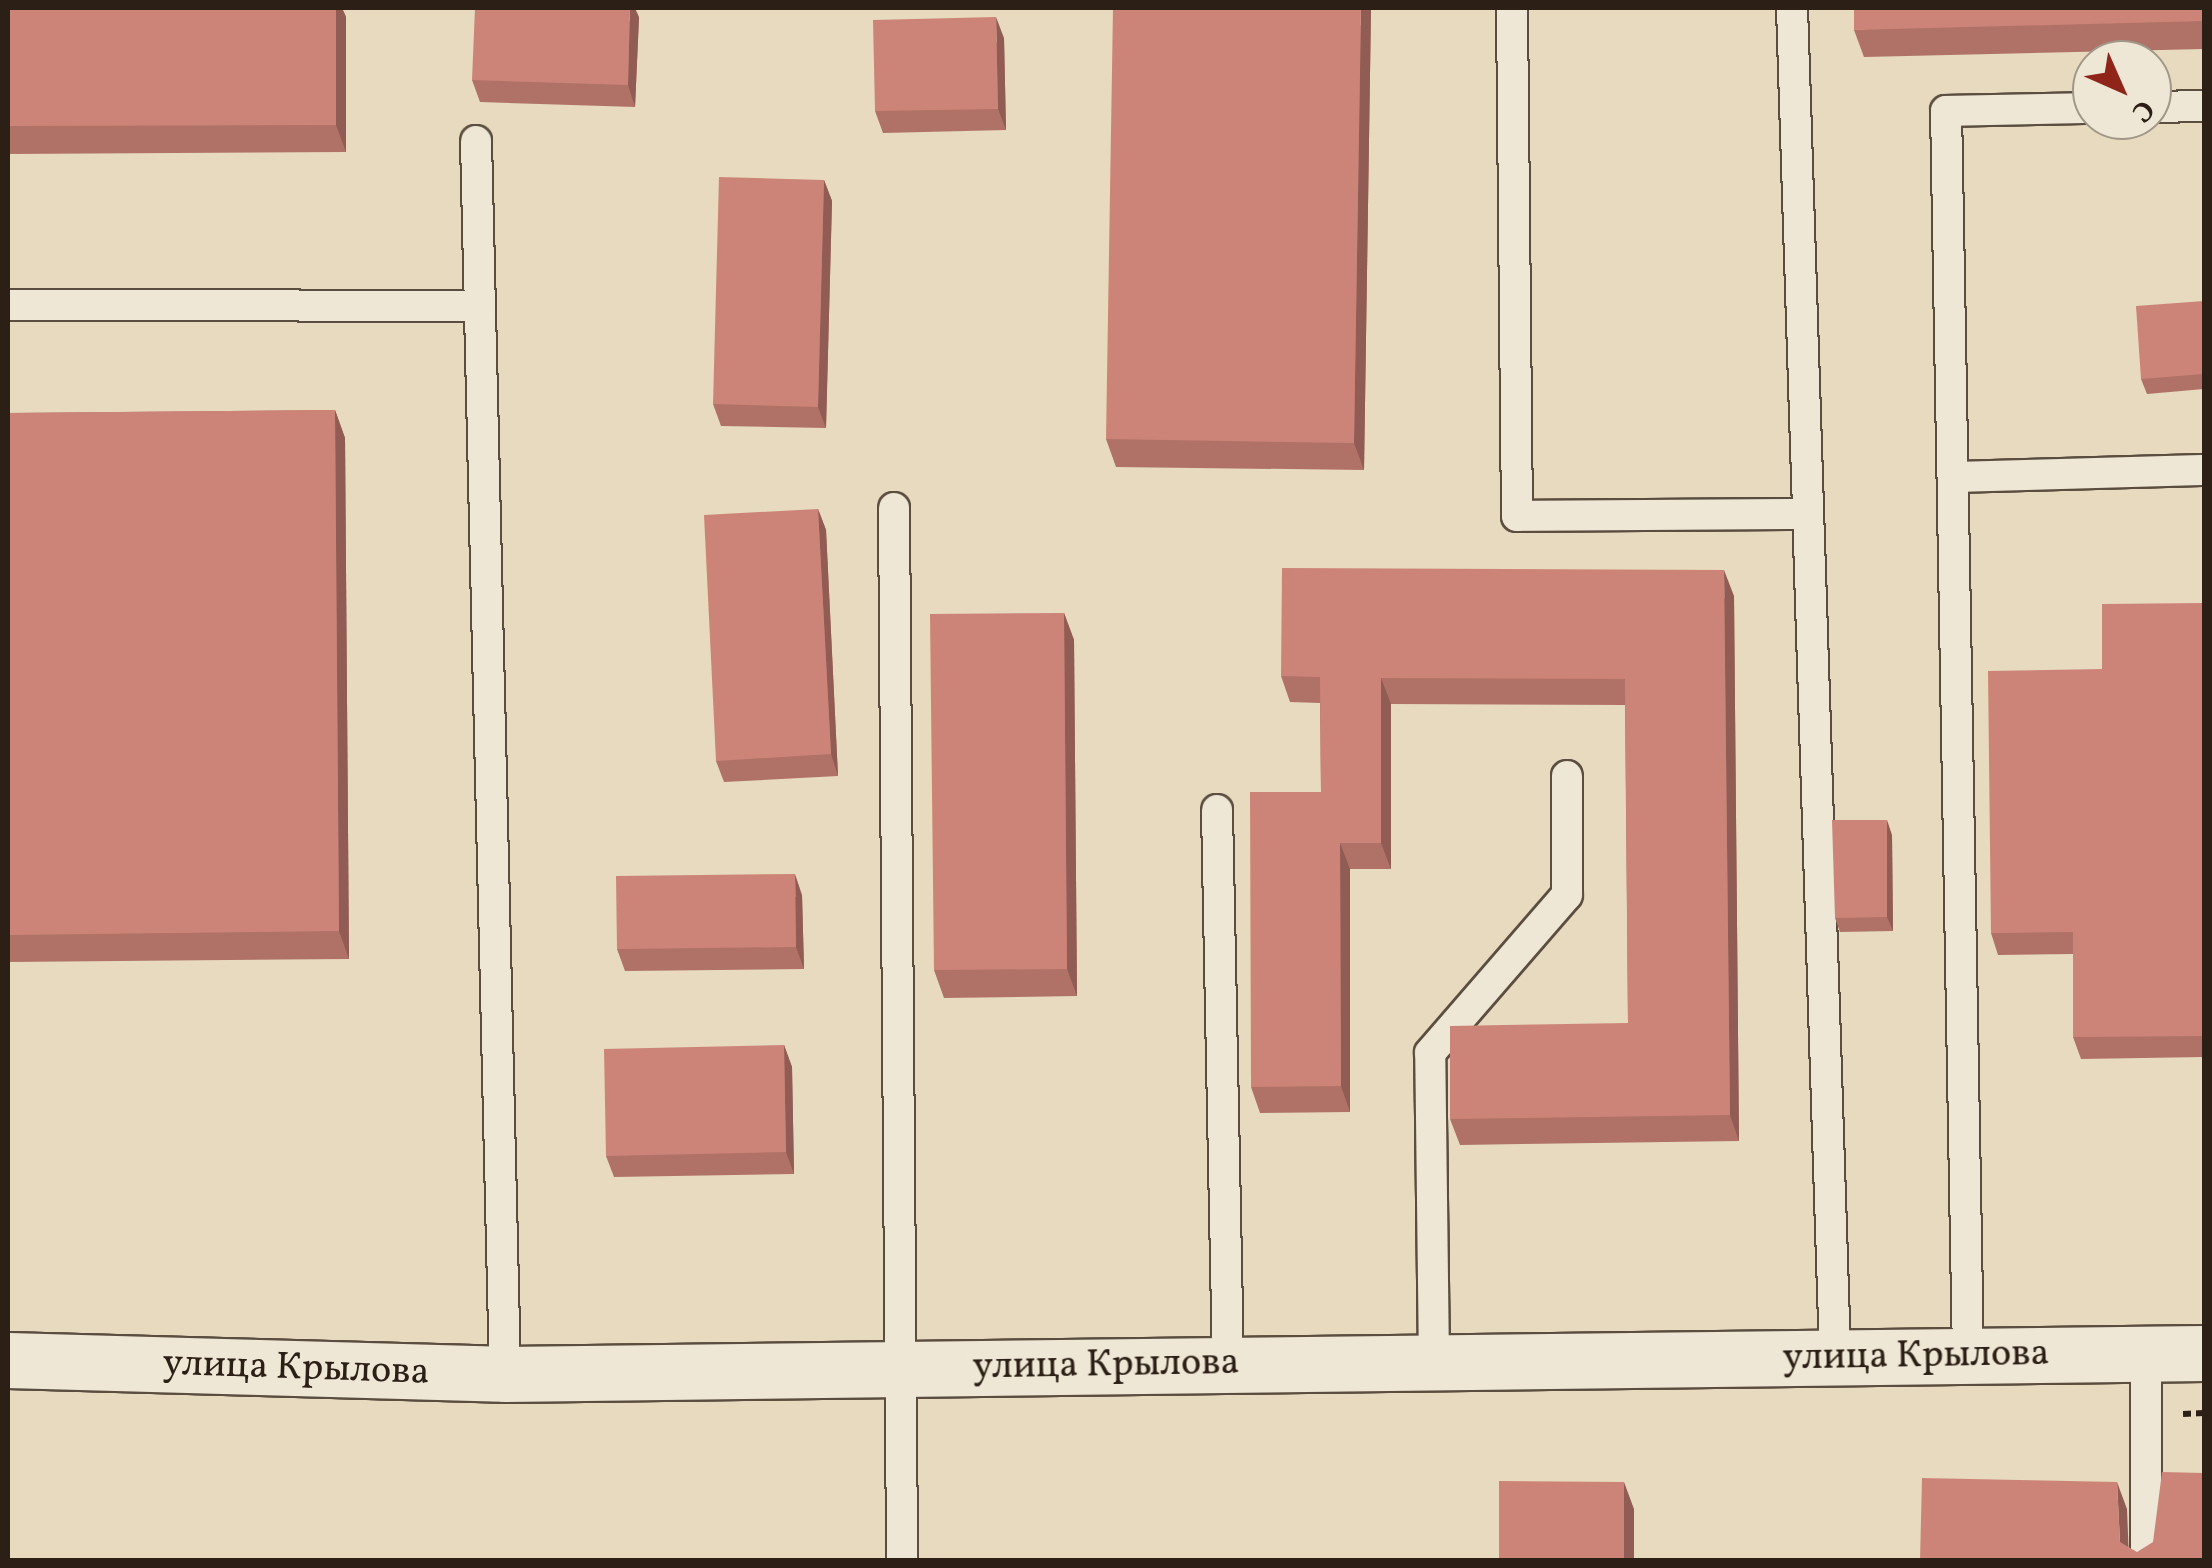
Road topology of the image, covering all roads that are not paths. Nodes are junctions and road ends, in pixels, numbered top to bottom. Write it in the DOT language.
graph roads {
  1 [pos="1512,8"];
  2 [pos="1792,8"];
  3 [pos="2204,106"];
  4 [pos="2172,107"];
  5 [pos="2072,108"];
  6 [pos="476,140"];
  7 [pos="8,305"];
  8 [pos="480,306"];
  9 [pos="2204,470"];
  10 [pos="1952,478"];
  11 [pos="894,508"];
  12 [pos="1808,514"];
  13 [pos="1568,776"];
  14 [pos="1218,810"];
  15 [pos="2204,1353"];
  16 [pos="2146,1354"];
  17 [pos="1968,1356"];
  18 [pos="1836,1358"];
  19 [pos="8,1360"];
  20 [pos="1434,1362"];
  21 [pos="1228,1365"];
  22 [pos="902,1368"];
  23 [pos="505,1374"];
  24 [pos="902,1560"];
  25 [pos="2146,1560"];
  1 -- 12 [label="lane"];
  2 -- 12 [label="lane"];
  3 -- 4 [label="lane"];
  5 -- 10 [label="lane"];
  6 -- 8 [label="lane"];
  7 -- 8 [label="lane"];
  8 -- 23 [label="lane"];
  9 -- 10 [label="lane"];
  10 -- 17 [label="lane"];
  11 -- 22 [label="lane"];
  12 -- 18 [label="lane"];
  13 -- 20 [label="lane"];
  14 -- 21 [label="lane"];
  15 -- 16 [label="street, улица Крылова"];
  16 -- 17 [label="street, улица Крылова"];
  16 -- 25 [label="lane"];
  17 -- 18 [label="street, улица Крылова"];
  18 -- 20 [label="street, улица Крылова"];
  19 -- 23 [label="street, улица Крылова"];
  20 -- 21 [label="street, улица Крылова"];
  21 -- 22 [label="street, улица Крылова"];
  22 -- 23 [label="street, улица Крылова"];
  22 -- 24 [label="lane"];
}
